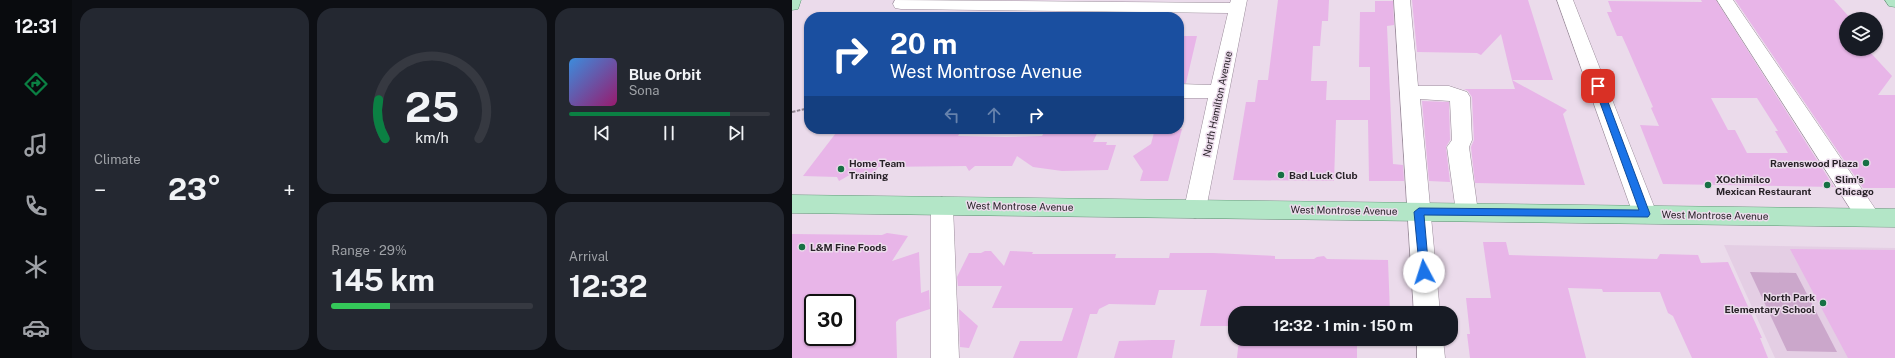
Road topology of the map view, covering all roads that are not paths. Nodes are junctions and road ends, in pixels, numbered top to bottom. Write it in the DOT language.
graph roads {
  1 [pos="793,0"];
  2 [pos="1402,0"];
  3 [pos="1565,0"];
  4 [pos="1725,0"];
  5 [pos="1238,4"];
  6 [pos="792,5"];
  7 [pos="898,7"];
  8 [pos="1184,91"];
  9 [pos="1219,92"];
  10 [pos="1410,92"];
  11 [pos="792,204"];
  12 [pos="942,206"];
  13 [pos="1195,208"];
  14 [pos="1419,212"];
  15 [pos="1467,212"];
  16 [pos="1645,214"];
  17 [pos="1868,217"];
  18 [pos="1895,218"];
  19 [pos="1426,306"];
  20 [pos="1430,346"];
  21 [pos="945,358"];
  22 [pos="1431,358"];
  1 -- 6 [label="main road"];
  2 -- 10 [label="street"];
  3 -- 16 [label="street"];
  4 -- 17 [label="street"];
  5 -- 7 [label="street"];
  5 -- 9 [label="street, North Hamilton Avenue"];
  8 -- 9 [label="street"];
  9 -- 13 [label="street, North Hamilton Avenue"];
  10 -- 14 [label="street"];
  10 -- 15 [label="street"];
  11 -- 12 [label="main road, West Montrose Avenue"];
  12 -- 13 [label="main road, West Montrose Avenue"];
  12 -- 21 [label="street"];
  13 -- 14 [label="main road, West Montrose Avenue"];
  14 -- 15 [label="main road, West Montrose Avenue"];
  14 -- 19 [label="street"];
  15 -- 16 [label="main road, West Montrose Avenue"];
  16 -- 17 [label="main road, West Montrose Avenue"];
  17 -- 18 [label="main road, West Montrose Avenue"];
  20 -- 22 [label="street"];
}
